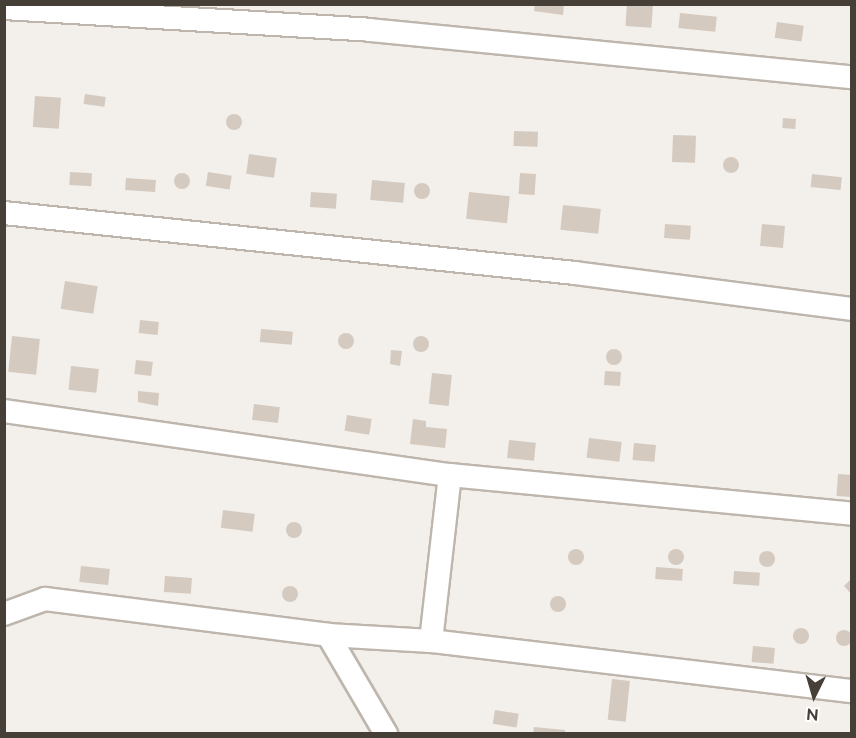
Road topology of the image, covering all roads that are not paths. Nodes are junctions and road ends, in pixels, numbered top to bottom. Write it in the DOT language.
graph roads {
  1 [pos="4,8"];
  2 [pos="852,77"];
  3 [pos="4,213"];
  4 [pos="852,309"];
  5 [pos="4,411"];
  6 [pos="450,475"];
  7 [pos="852,514"];
  8 [pos="4,614"];
  9 [pos="328,635"];
  10 [pos="431,641"];
  11 [pos="852,691"];
  12 [pos="386,734"];
  1 -- 2 [label="street"];
  3 -- 4 [label="street"];
  5 -- 6 [label="street"];
  6 -- 7 [label="street"];
  6 -- 10 [label="street"];
  8 -- 9 [label="street"];
  9 -- 10 [label="street"];
  9 -- 12 [label="street"];
  10 -- 11 [label="street"];
}
